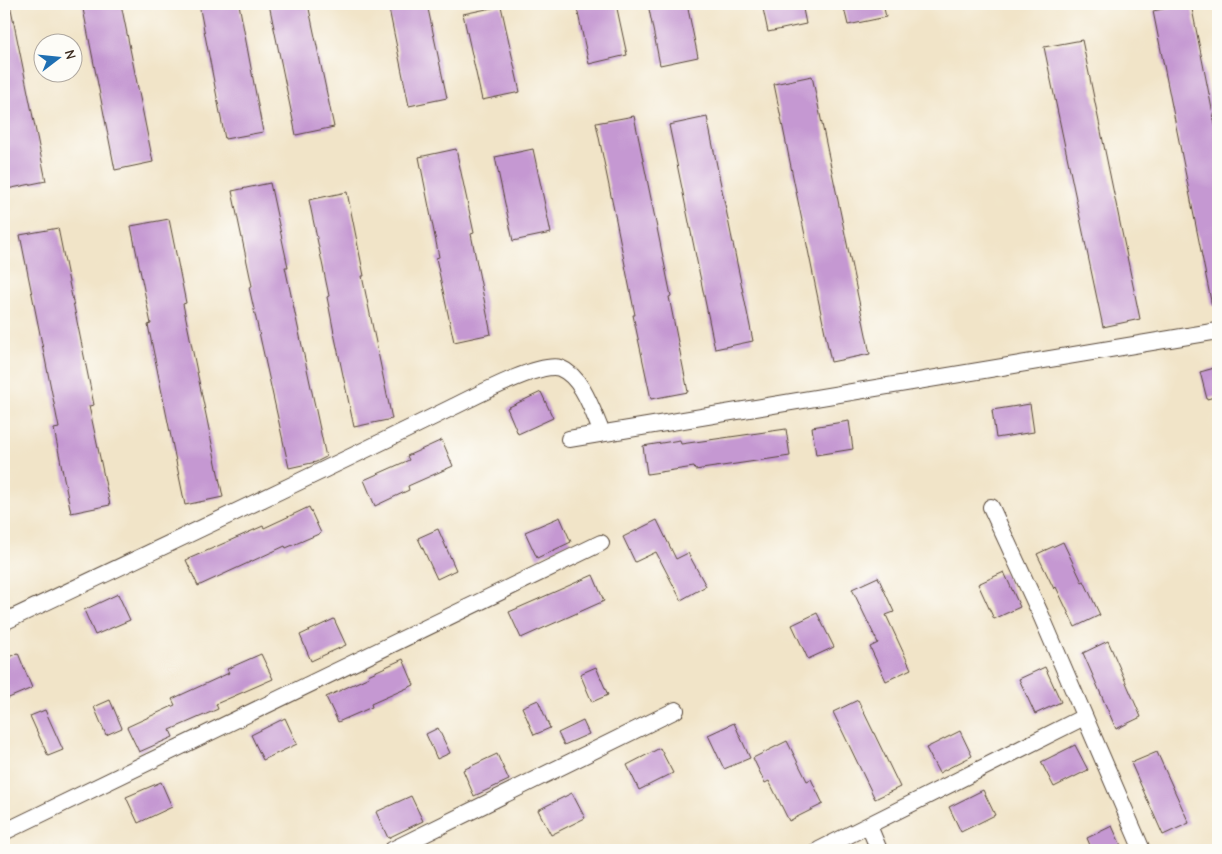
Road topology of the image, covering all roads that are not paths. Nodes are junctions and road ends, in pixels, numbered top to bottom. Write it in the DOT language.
graph roads {
  1 [pos="1218,331"];
  2 [pos="602,433"];
  3 [pos="569,439"];
  4 [pos="991,507"];
  5 [pos="601,543"];
  6 [pos="4,622"];
  7 [pos="676,710"];
  8 [pos="1084,717"];
  9 [pos="869,826"];
  10 [pos="4,832"];
  11 [pos="392,850"];
  12 [pos="819,850"];
  13 [pos="879,850"];
  14 [pos="1142,850"];
  1 -- 2 [label="street"];
  2 -- 3 [label="street"];
  2 -- 6 [label="street"];
  4 -- 8 [label="street"];
  5 -- 10 [label="street"];
  7 -- 11 [label="street"];
  8 -- 9 [label="street"];
  8 -- 14 [label="street"];
  9 -- 12 [label="street"];
  9 -- 13 [label="street"];
}
